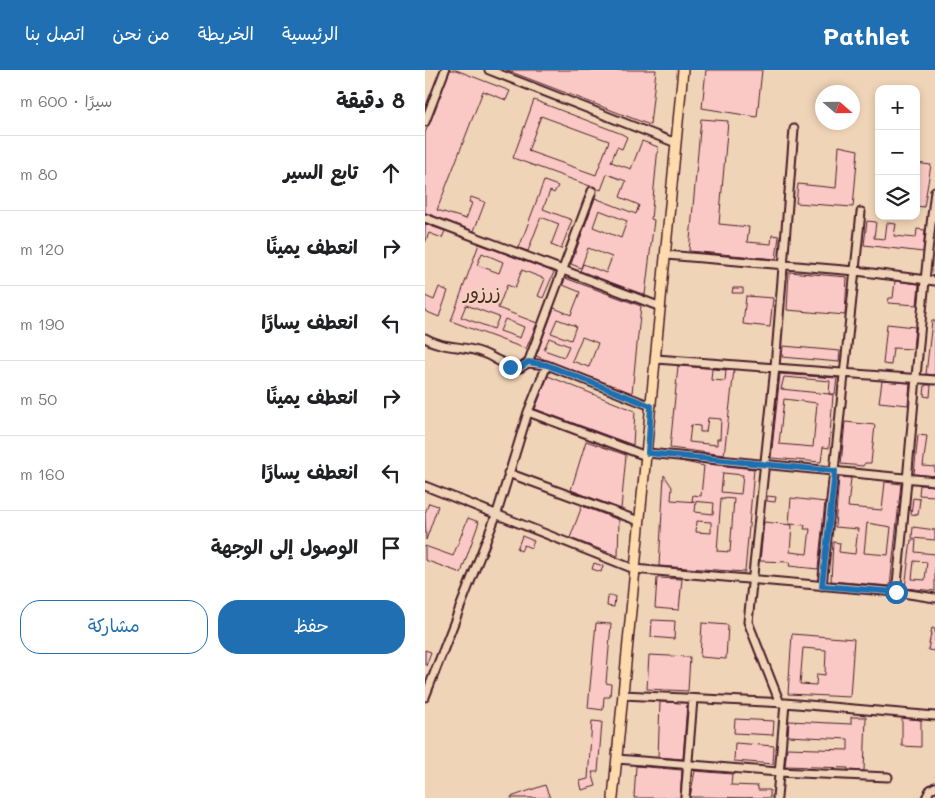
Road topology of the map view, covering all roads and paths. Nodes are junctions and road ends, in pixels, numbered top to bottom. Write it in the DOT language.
graph roads {
  1 [pos="445,70"];
  2 [pos="490,70"];
  3 [pos="682,70"];
  4 [pos="425,122"];
  5 [pos="794,129"];
  6 [pos="676,143"];
  7 [pos="592,190"];
  8 [pos="935,191"];
  9 [pos="861,212"];
  10 [pos="425,218"];
  11 [pos="666,255"];
  12 [pos="783,266"];
  13 [pos="561,270"];
  14 [pos="856,271"];
  15 [pos="923,280"];
  16 [pos="935,281"];
  17 [pos="661,307"];
  18 [pos="425,338"];
  19 [pos="656,358"];
  20 [pos="528,362"];
  21 [pos="547,365"];
  22 [pos="775,367"];
  23 [pos="843,372"];
  24 [pos="917,377"];
  25 [pos="935,380"];
  26 [pos="651,406"];
  27 [pos="528,412"];
  28 [pos="647,454"];
  29 [pos="764,464"];
  30 [pos="835,471"];
  31 [pos="508,473"];
  32 [pos="909,479"];
  33 [pos="935,481"];
  34 [pos="425,486"];
  35 [pos="497,513"];
  36 [pos="639,521"];
  37 [pos="634,569"];
  38 [pos="751,580"];
  39 [pos="822,586"];
  40 [pos="896,592"];
  41 [pos="935,598"];
  42 [pos="623,695"];
  43 [pos="425,697"];
  44 [pos="693,699"];
  45 [pos="782,703"];
  46 [pos="935,716"];
  47 [pos="617,759"];
  48 [pos="688,766"];
  49 [pos="778,772"];
  50 [pos="888,777"];
  51 [pos="935,787"];
  52 [pos="612,798"];
  53 [pos="685,798"];
  54 [pos="777,798"];
  55 [pos="926,798"];
  1 -- 4 [label="street"];
  2 -- 6 [label="street"];
  3 -- 6 [label="main road"];
  5 -- 12 [label="street"];
  6 -- 11 [label="main road"];
  7 -- 13 [label="street"];
  8 -- 15 [label="street"];
  9 -- 14 [label="street"];
  10 -- 13 [label="street"];
  11 -- 12 [label="street"];
  11 -- 17 [label="main road"];
  12 -- 14 [label="street"];
  12 -- 22 [label="street"];
  13 -- 17 [label="street"];
  13 -- 20 [label="street"];
  14 -- 15 [label="street"];
  14 -- 23 [label="street"];
  15 -- 16 [label="street"];
  15 -- 24 [label="street"];
  17 -- 19 [label="main road"];
  18 -- 20 [label="street"];
  19 -- 22 [label="street"];
  19 -- 26 [label="main road"];
  20 -- 21 [label="street"];
  21 -- 26 [label="street"];
  21 -- 27 [label="street"];
  22 -- 23 [label="street"];
  22 -- 29 [label="street"];
  23 -- 24 [label="street"];
  23 -- 30 [label="street"];
  24 -- 25 [label="street"];
  24 -- 32 [label="street"];
  26 -- 28 [label="main road"];
  27 -- 28 [label="street"];
  27 -- 31 [label="street"];
  28 -- 29 [label="street"];
  28 -- 36 [label="main road"];
  29 -- 30 [label="street"];
  29 -- 38 [label="street"];
  30 -- 32 [label="street"];
  30 -- 39 [label="street"];
  31 -- 35 [label="street"];
  31 -- 36 [label="street"];
  32 -- 33 [label="street"];
  32 -- 40 [label="street"];
  34 -- 35 [label="street"];
  35 -- 37 [label="street"];
  35 -- 43 [label="street"];
  36 -- 37 [label="main road"];
  37 -- 38 [label="street"];
  37 -- 42 [label="main road"];
  38 -- 39 [label="street"];
  38 -- 45 [label="street"];
  39 -- 40 [label="street"];
  40 -- 41 [label="street"];
  42 -- 44 [label="street"];
  42 -- 47 [label="main road"];
  44 -- 45 [label="street"];
  44 -- 48 [label="street"];
  45 -- 46 [label="street"];
  45 -- 49 [label="street"];
  47 -- 48 [label="street"];
  47 -- 52 [label="main road"];
  48 -- 49 [label="street"];
  48 -- 53 [label="street"];
  49 -- 50 [label="street"];
  49 -- 54 [label="street"];
  51 -- 55 [label="street"];
}
